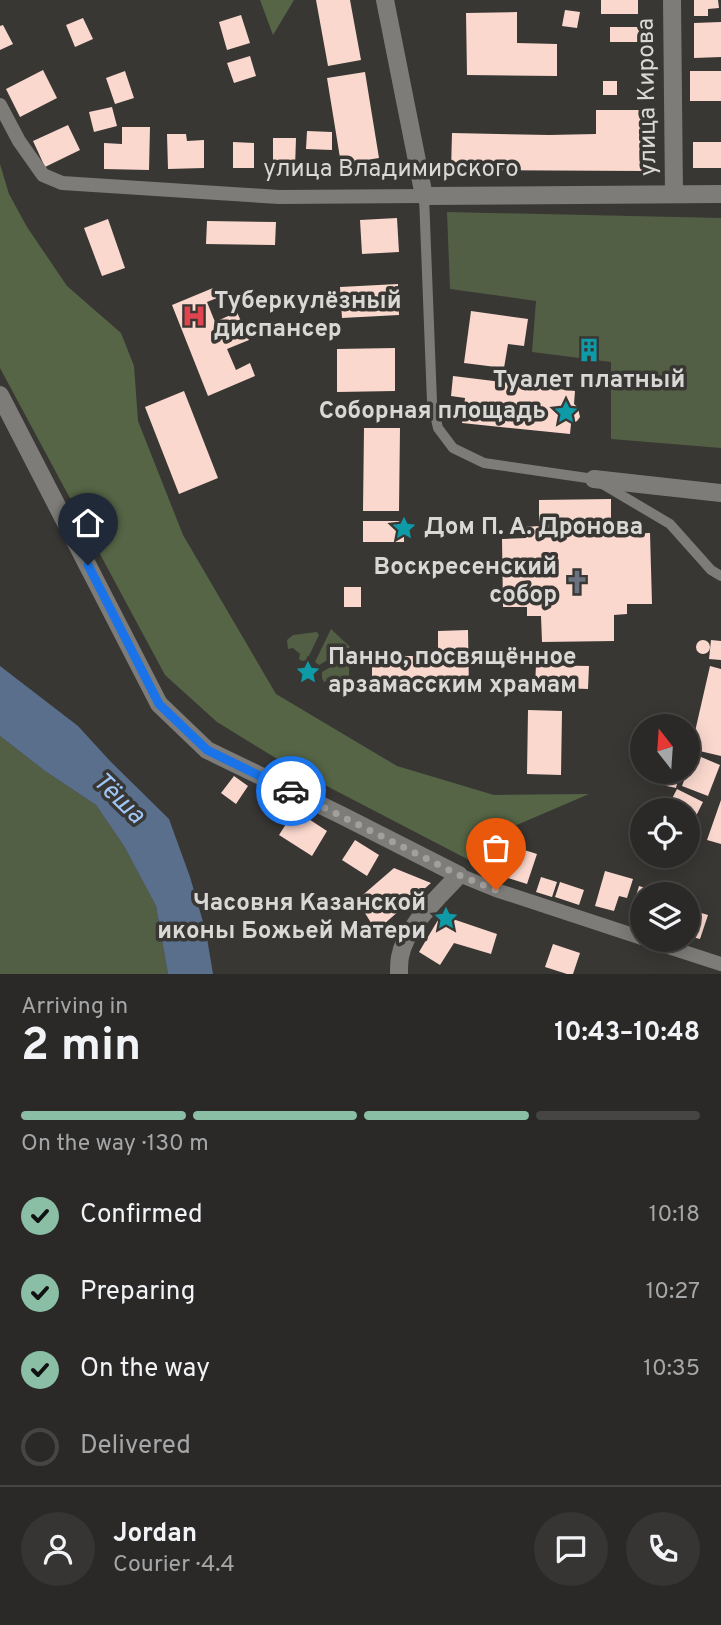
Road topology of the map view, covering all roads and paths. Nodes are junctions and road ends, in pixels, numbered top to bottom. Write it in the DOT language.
graph roads {
  1 [pos="385,0"];
  2 [pos="672,0"];
  3 [pos="0,105"];
  4 [pos="674,194"];
  5 [pos="721,194"];
  6 [pos="424,196"];
  7 [pos="2,399"];
  8 [pos="594,479"];
  9 [pos="721,493"];
  10 [pos="721,576"];
  11 [pos="459,875"];
  12 [pos="630,934"];
  13 [pos="685,952"];
  14 [pos="721,964"];
  15 [pos="399,974"];
  1 -- 6 [label="street"];
  2 -- 4 [label="street, улица Кирова"];
  3 -- 6 [label="street, улица Владимирского"];
  4 -- 5 [label="street, улица Владимирского"];
  4 -- 6 [label="street, улица Владимирского"];
  6 -- 8 [label="street"];
  7 -- 11 [label="street"];
  8 -- 9 [label="street"];
  8 -- 10 [label="street"];
  11 -- 12 [label="street"];
  11 -- 15 [label="street"];
  13 -- 14 [label="street"];
}
